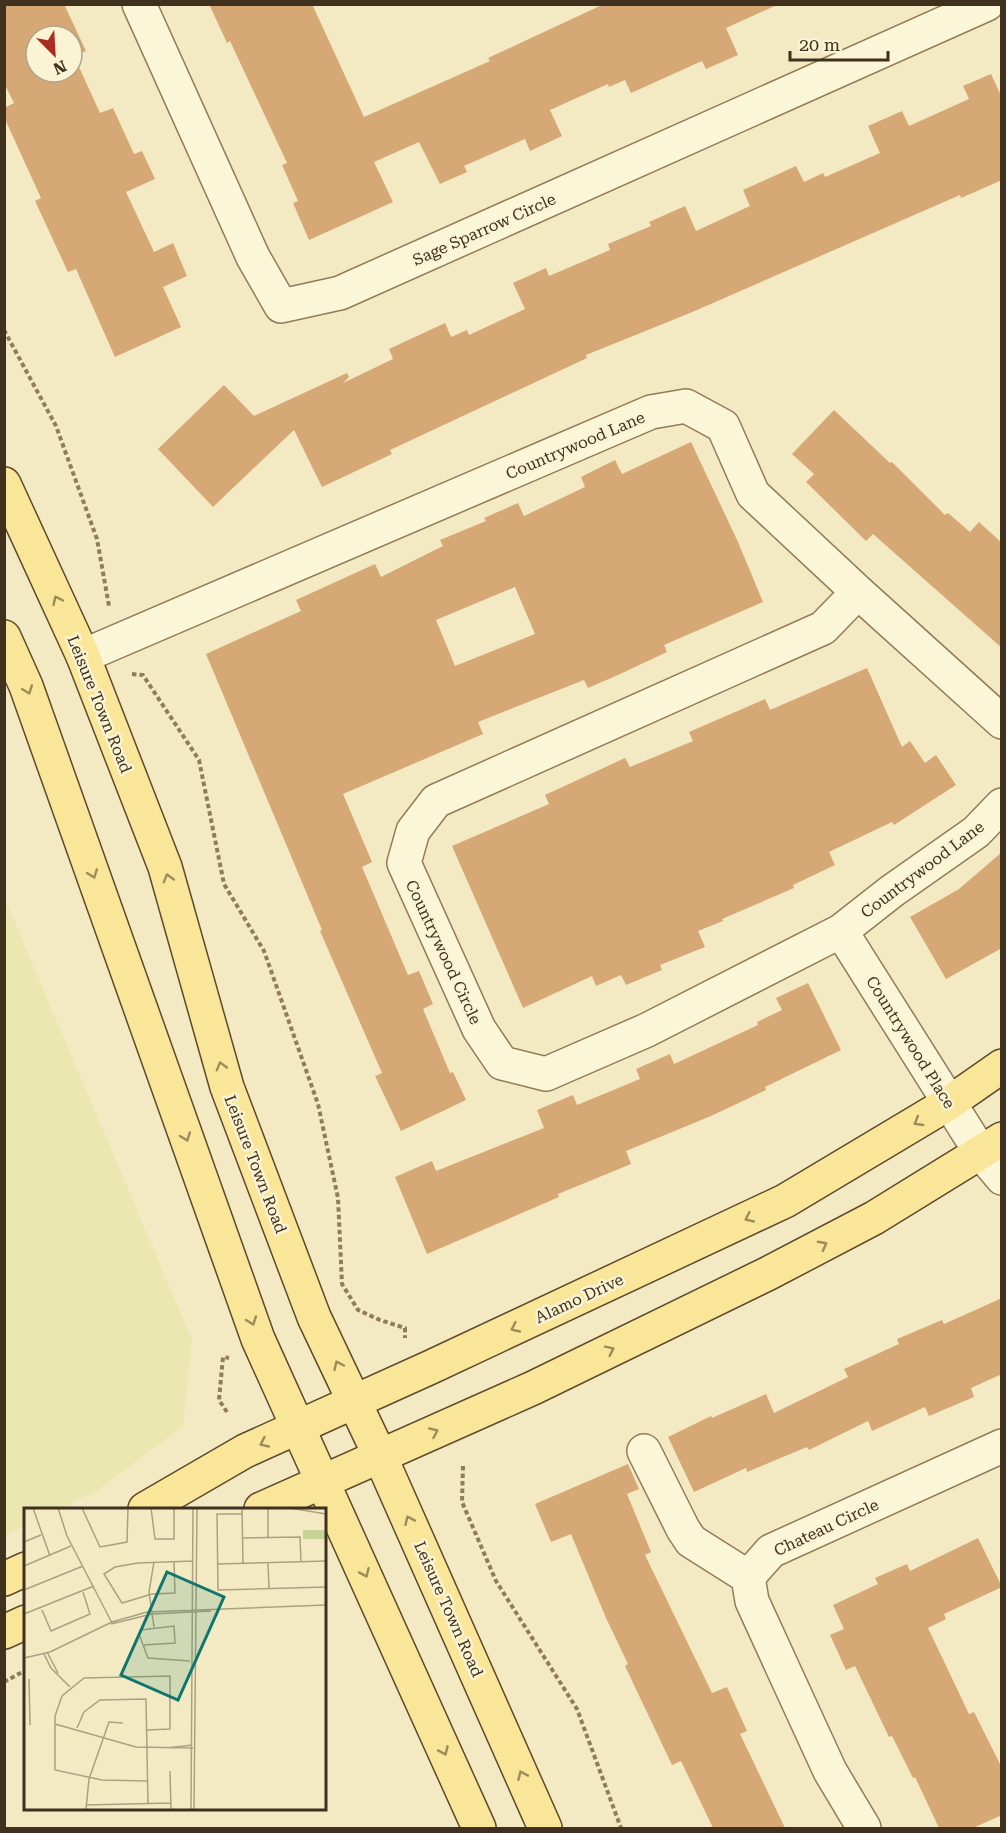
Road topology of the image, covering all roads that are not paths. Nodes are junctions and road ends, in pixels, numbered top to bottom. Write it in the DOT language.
graph roads {
  1 [pos="139,4"];
  2 [pos="987,4"];
  3 [pos="4,484"];
  4 [pos="858,592"];
  5 [pos="4,637"];
  6 [pos="83,656"];
  7 [pos="1002,722"];
  8 [pos="1002,805"];
  9 [pos="841,932"];
  10 [pos="1002,1066"];
  11 [pos="949,1103"];
  12 [pos="991,1146"];
  13 [pos="1002,1178"];
  14 [pos="355,1401"];
  15 [pos="298,1427"];
  16 [pos="1002,1446"];
  17 [pos="644,1451"];
  18 [pos="380,1456"];
  19 [pos="323,1481"];
  20 [pos="147,1508"];
  21 [pos="263,1508"];
  22 [pos="24,1570"];
  23 [pos="748,1577"];
  24 [pos="4,1579"];
  25 [pos="24,1623"];
  26 [pos="4,1632"];
  27 [pos="479,1828"];
  28 [pos="545,1828"];
  29 [pos="864,1828"];
  1 -- 2 [label="street, Sage Sparrow Circle"];
  6 -- 3 [label="main road, Leisure Town Road, one-way"];
  4 -- 6 [label="street, Countrywood Lane"];
  4 -- 7 [label="street, Countrywood Lane"];
  4 -- 9 [label="street, Countrywood Circle"];
  5 -- 15 [label="main road, one-way"];
  14 -- 6 [label="main road, Leisure Town Road, one-way"];
  8 -- 9 [label="street, Countrywood Lane"];
  9 -- 11 [label="street, Countrywood Place"];
  10 -- 11 [label="main road, Alamo Drive"];
  11 -- 12 [label="street, Countrywood Place"];
  11 -- 14 [label="main road, Alamo Drive, one-way"];
  12 -- 13 [label="street, Countrywood Place"];
  18 -- 12 [label="main road, one-way"];
  14 -- 15 [label="main road, Alamo Drive"];
  14 -- 18 [label="main road, Leisure Town Road"];
  15 -- 19 [label="main road"];
  15 -- 20 [label="main road, Alamo Drive, one-way"];
  16 -- 23 [label="street, Chateau Circle"];
  17 -- 23 [label="street"];
  18 -- 19 [label="main road"];
  28 -- 18 [label="main road, Leisure Town Road, one-way"];
  19 -- 21 [label="main road"];
  19 -- 27 [label="main road, one-way"];
  22 -- 24 [label="main road"];
  23 -- 29 [label="street"];
  25 -- 26 [label="main road"];
}
